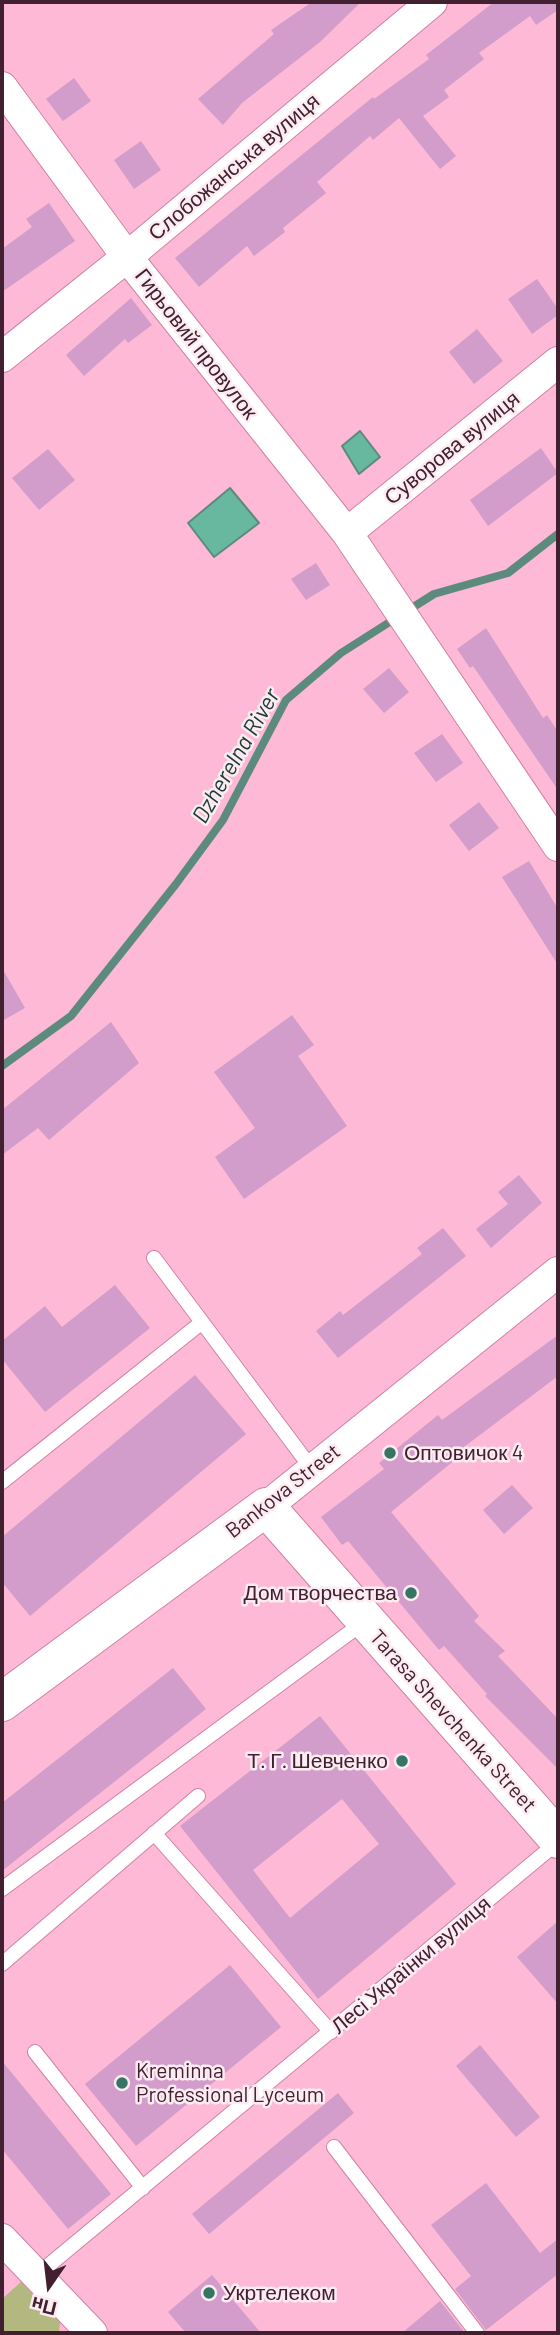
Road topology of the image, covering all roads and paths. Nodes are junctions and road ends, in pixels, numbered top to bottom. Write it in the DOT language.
graph roads {
  1 [pos="432,2"];
  2 [pos="2,87"];
  3 [pos="127,257"];
  4 [pos="2,357"];
  5 [pos="558,362"];
  6 [pos="347,533"];
  7 [pos="558,846"];
  8 [pos="154,1258"];
  9 [pos="558,1272"];
  10 [pos="201,1323"];
  11 [pos="312,1469"];
  12 [pos="2,1482"];
  13 [pos="266,1507"];
  14 [pos="365,1622"];
  15 [pos="2,1702"];
  16 [pos="198,1796"];
  17 [pos="155,1833"];
  18 [pos="558,1841"];
  19 [pos="2,1889"];
  20 [pos="2,1964"];
  21 [pos="331,2032"];
  22 [pos="35,2052"];
  23 [pos="334,2147"];
  24 [pos="144,2188"];
  25 [pos="2,2239"];
  26 [pos="37,2275"];
  27 [pos="92,2333"];
  28 [pos="477,2333"];
  1 -- 3 [label="street, Слобожанська вулиця"];
  2 -- 3 [label="street, Гирьовий провулок"];
  3 -- 4 [label="street, Слобожанська вулиця"];
  3 -- 6 [label="street, Гирьовий провулок"];
  5 -- 6 [label="street, Суворова вулиця"];
  6 -- 7 [label="street, Гирьовий провулок"];
  8 -- 10 [label="lane"];
  9 -- 11 [label="street, Bankova Street"];
  10 -- 11 [label="lane"];
  10 -- 12 [label="lane"];
  11 -- 13 [label="street, Bankova Street"];
  13 -- 14 [label="street, Tarasa Shevchenka Street"];
  13 -- 15 [label="street, Bankova Street"];
  14 -- 18 [label="street, Tarasa Shevchenka Street"];
  14 -- 19 [label="lane"];
  16 -- 17 [label="lane"];
  17 -- 20 [label="lane"];
  17 -- 21 [label="lane"];
  18 -- 21 [label="lane, Лесі Українки вулиця"];
  21 -- 24 [label="lane, Лесі Українки вулиця"];
  22 -- 24 [label="lane"];
  23 -- 28 [label="lane"];
  24 -- 26 [label="lane, Лесі Українки вулиця"];
  25 -- 26 [label="street"];
  26 -- 27 [label="street"];
}
